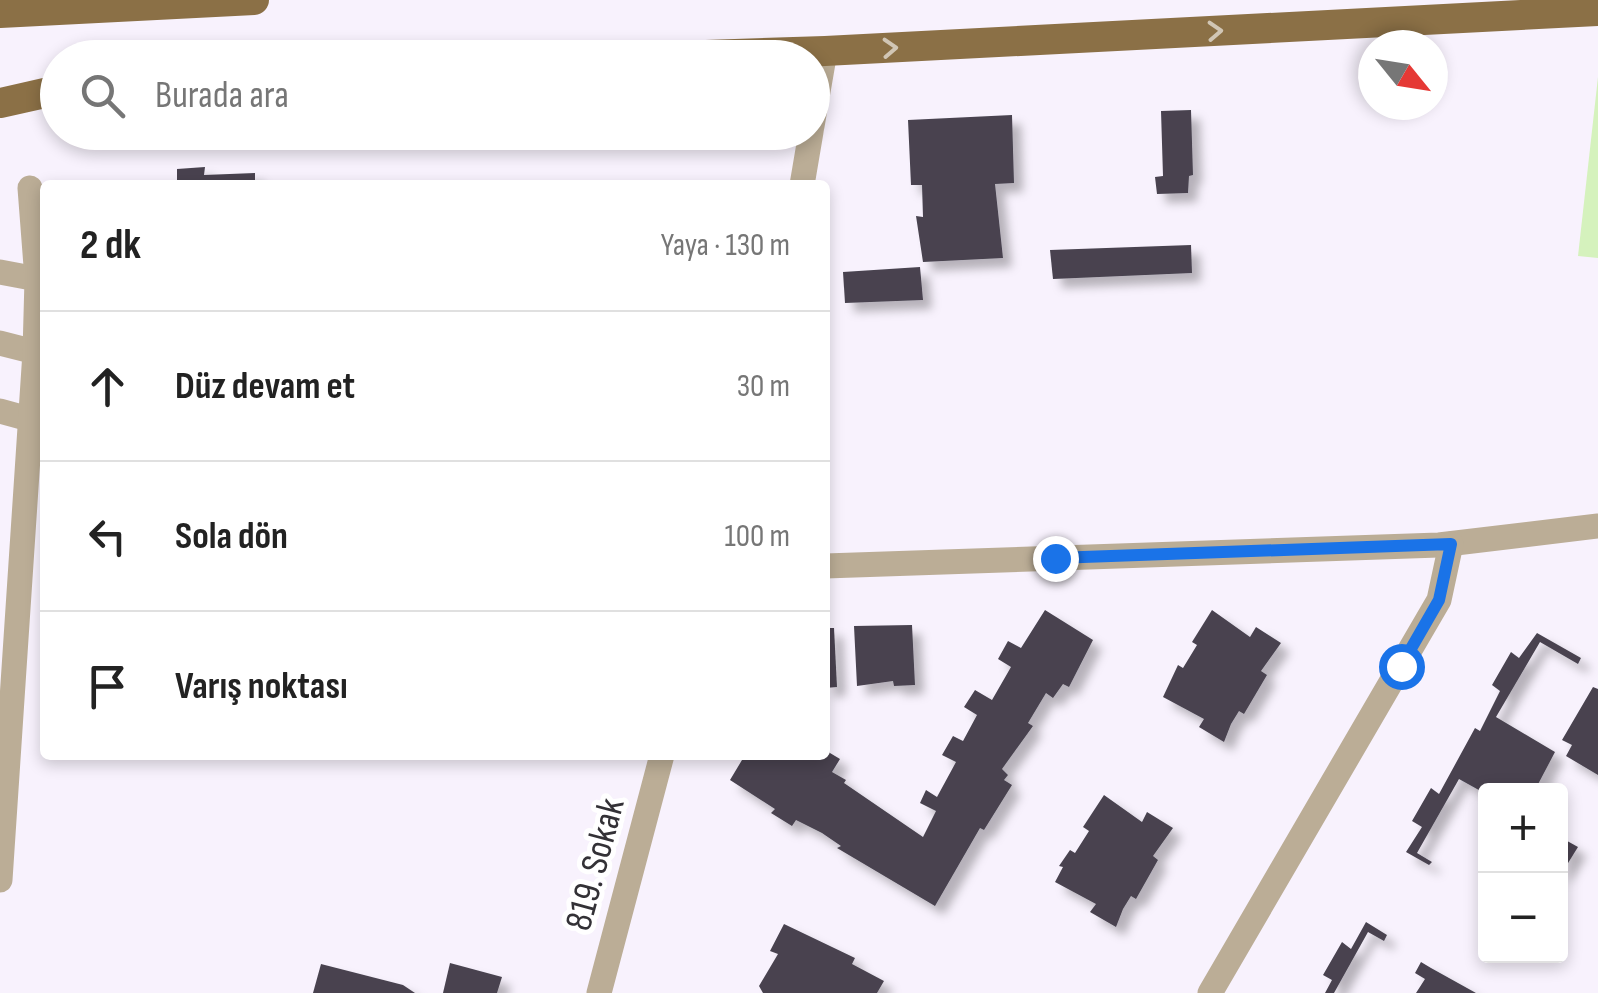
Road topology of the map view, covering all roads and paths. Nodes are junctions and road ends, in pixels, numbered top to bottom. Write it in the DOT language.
graph roads {
  1 [pos="254,0"];
  2 [pos="0,1"];
  3 [pos="98,8"];
  4 [pos="1598,11"];
  5 [pos="0,13"];
  6 [pos="830,52"];
  7 [pos="40,88"];
  8 [pos="0,89"];
  9 [pos="40,93"];
  10 [pos="0,103"];
  11 [pos="808,150"];
  12 [pos="803,180"];
  13 [pos="30,188"];
  14 [pos="0,272"];
  15 [pos="37,280"];
  16 [pos="0,343"];
  17 [pos="35,352"];
  18 [pos="0,411"];
  19 [pos="29,419"];
  20 [pos="1598,526"];
  21 [pos="1451,544"];
  22 [pos="830,566"];
  23 [pos="661,760"];
  24 [pos="0,880"];
  25 [pos="599,993"];
  26 [pos="1210,993"];
  1 -- 3 [label="main road"];
  2 -- 3 [label="main road"];
  3 -- 5 [label="main road"];
  6 -- 4 [label="main road, one-way"];
  7 -- 8 [label="main road"];
  9 -- 10 [label="main road"];
  11 -- 12 [label="street"];
  13 -- 15 [label="street"];
  14 -- 15 [label="street"];
  15 -- 17 [label="street"];
  16 -- 17 [label="street"];
  17 -- 19 [label="street"];
  18 -- 19 [label="street"];
  19 -- 24 [label="street"];
  20 -- 21 [label="street"];
  21 -- 22 [label="street"];
  21 -- 26 [label="street"];
  23 -- 25 [label="street, 819. Sokak"];
}
